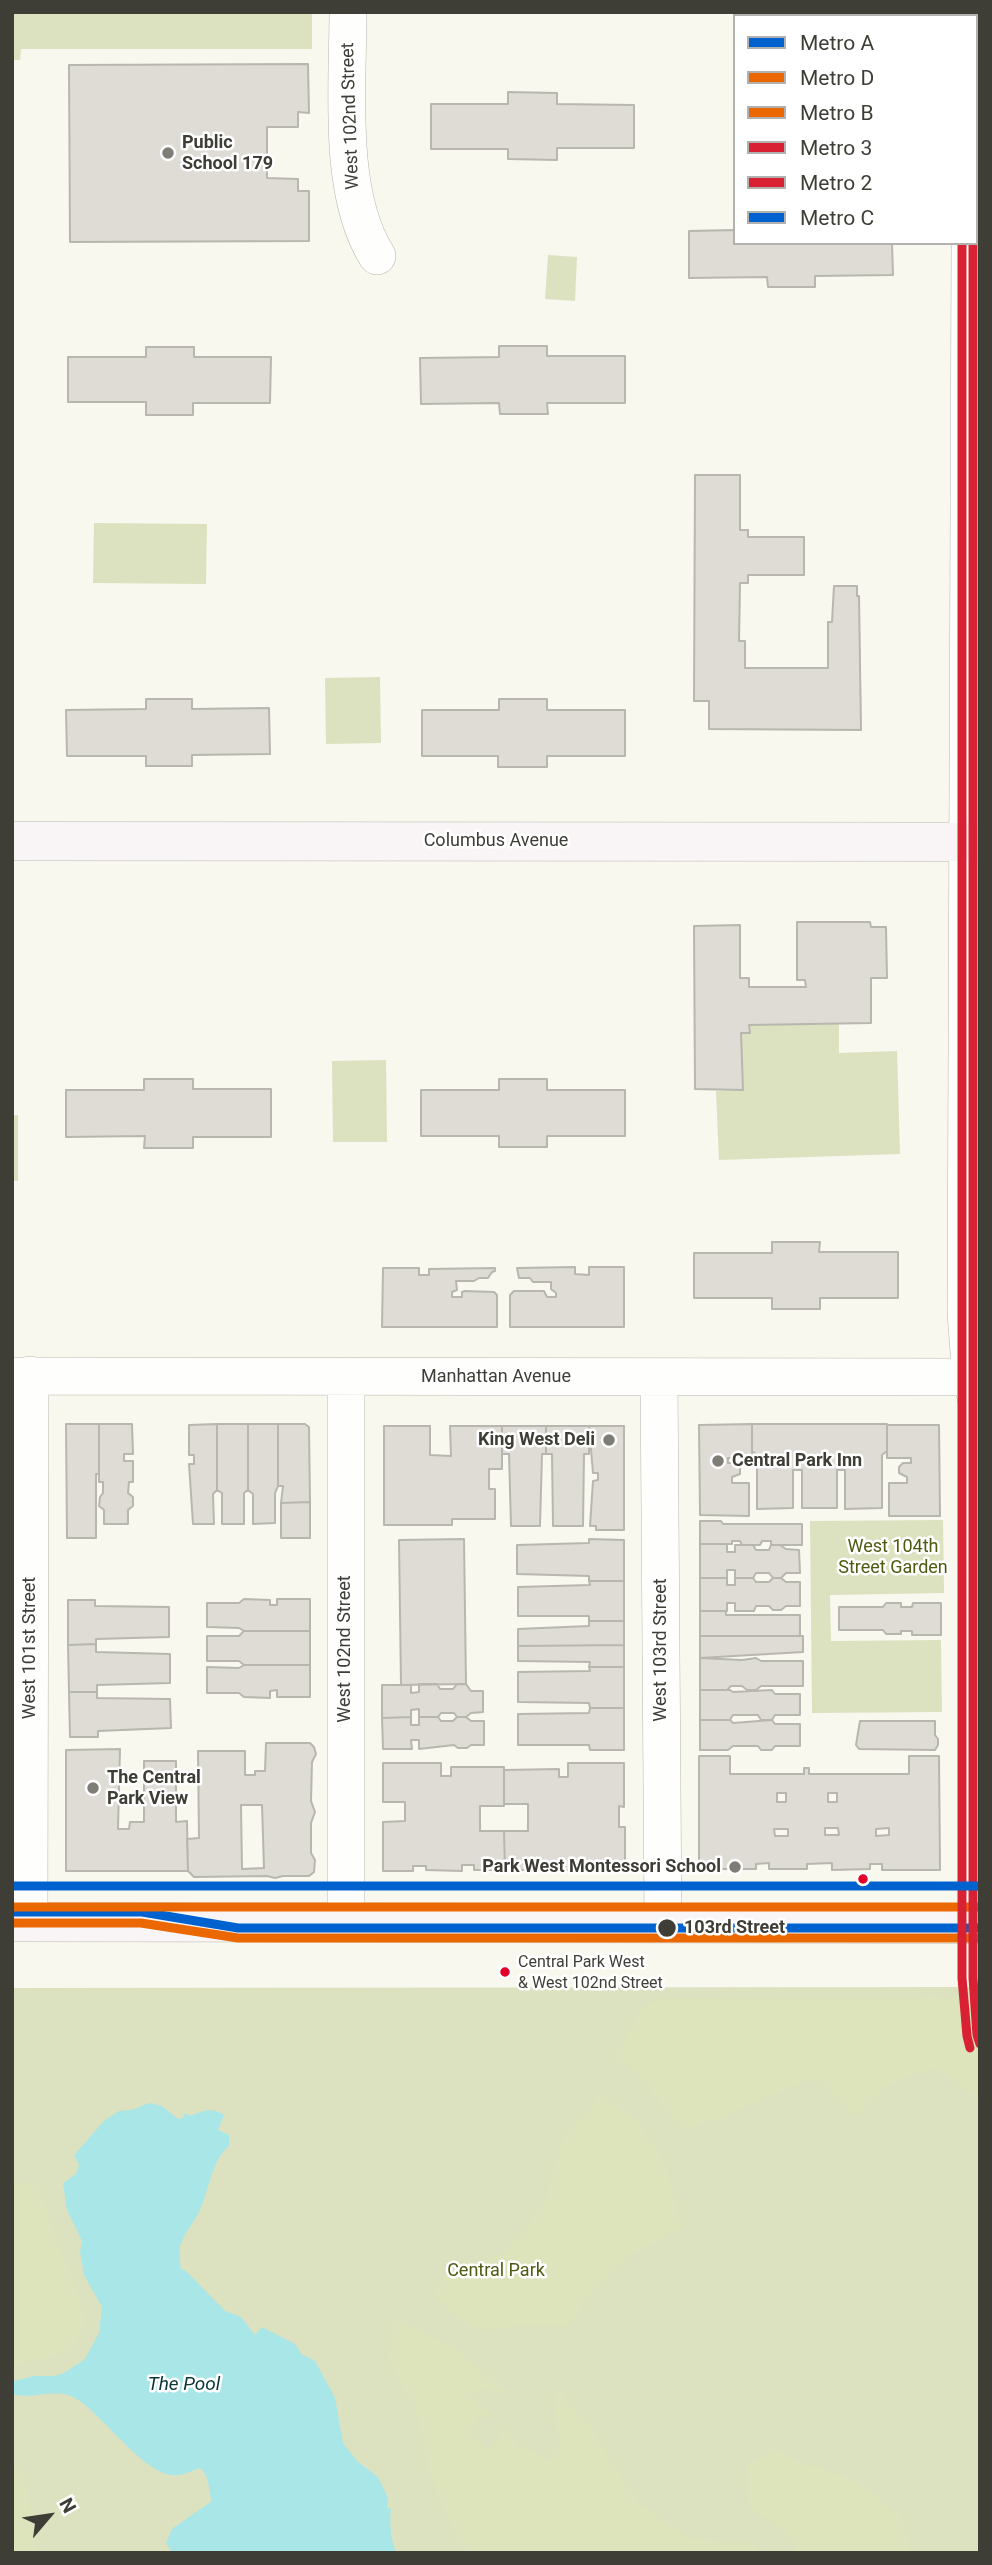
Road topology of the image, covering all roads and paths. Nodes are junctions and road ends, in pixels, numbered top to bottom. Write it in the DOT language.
graph roads {
  1 [pos="348,12"];
  2 [pos="971,245"];
  3 [pos="377,256"];
  4 [pos="12,841"];
  5 [pos="974,842"];
  6 [pos="21,1375"];
  7 [pos="346,1377"];
  8 [pos="659,1377"];
  9 [pos="976,1377"];
  10 [pos="21,1922"];
  11 [pos="346,1922"];
  12 [pos="663,1922"];
  13 [pos="980,1924"];
  1 -- 3 [label="street, West 102nd Street"];
  2 -- 5 [label="street"];
  4 -- 5 [label="main road, Columbus Avenue"];
  5 -- 9 [label="street"];
  6 -- 7 [label="street, Manhattan Avenue"];
  6 -- 10 [label="street, West 101st Street"];
  7 -- 8 [label="street, Manhattan Avenue"];
  7 -- 11 [label="street, West 102nd Street"];
  8 -- 9 [label="street, Manhattan Avenue"];
  8 -- 12 [label="street, West 103rd Street"];
  9 -- 13 [label="street"];
  10 -- 11 [label="main road"];
  11 -- 12 [label="main road"];
  12 -- 13 [label="main road"];
}
